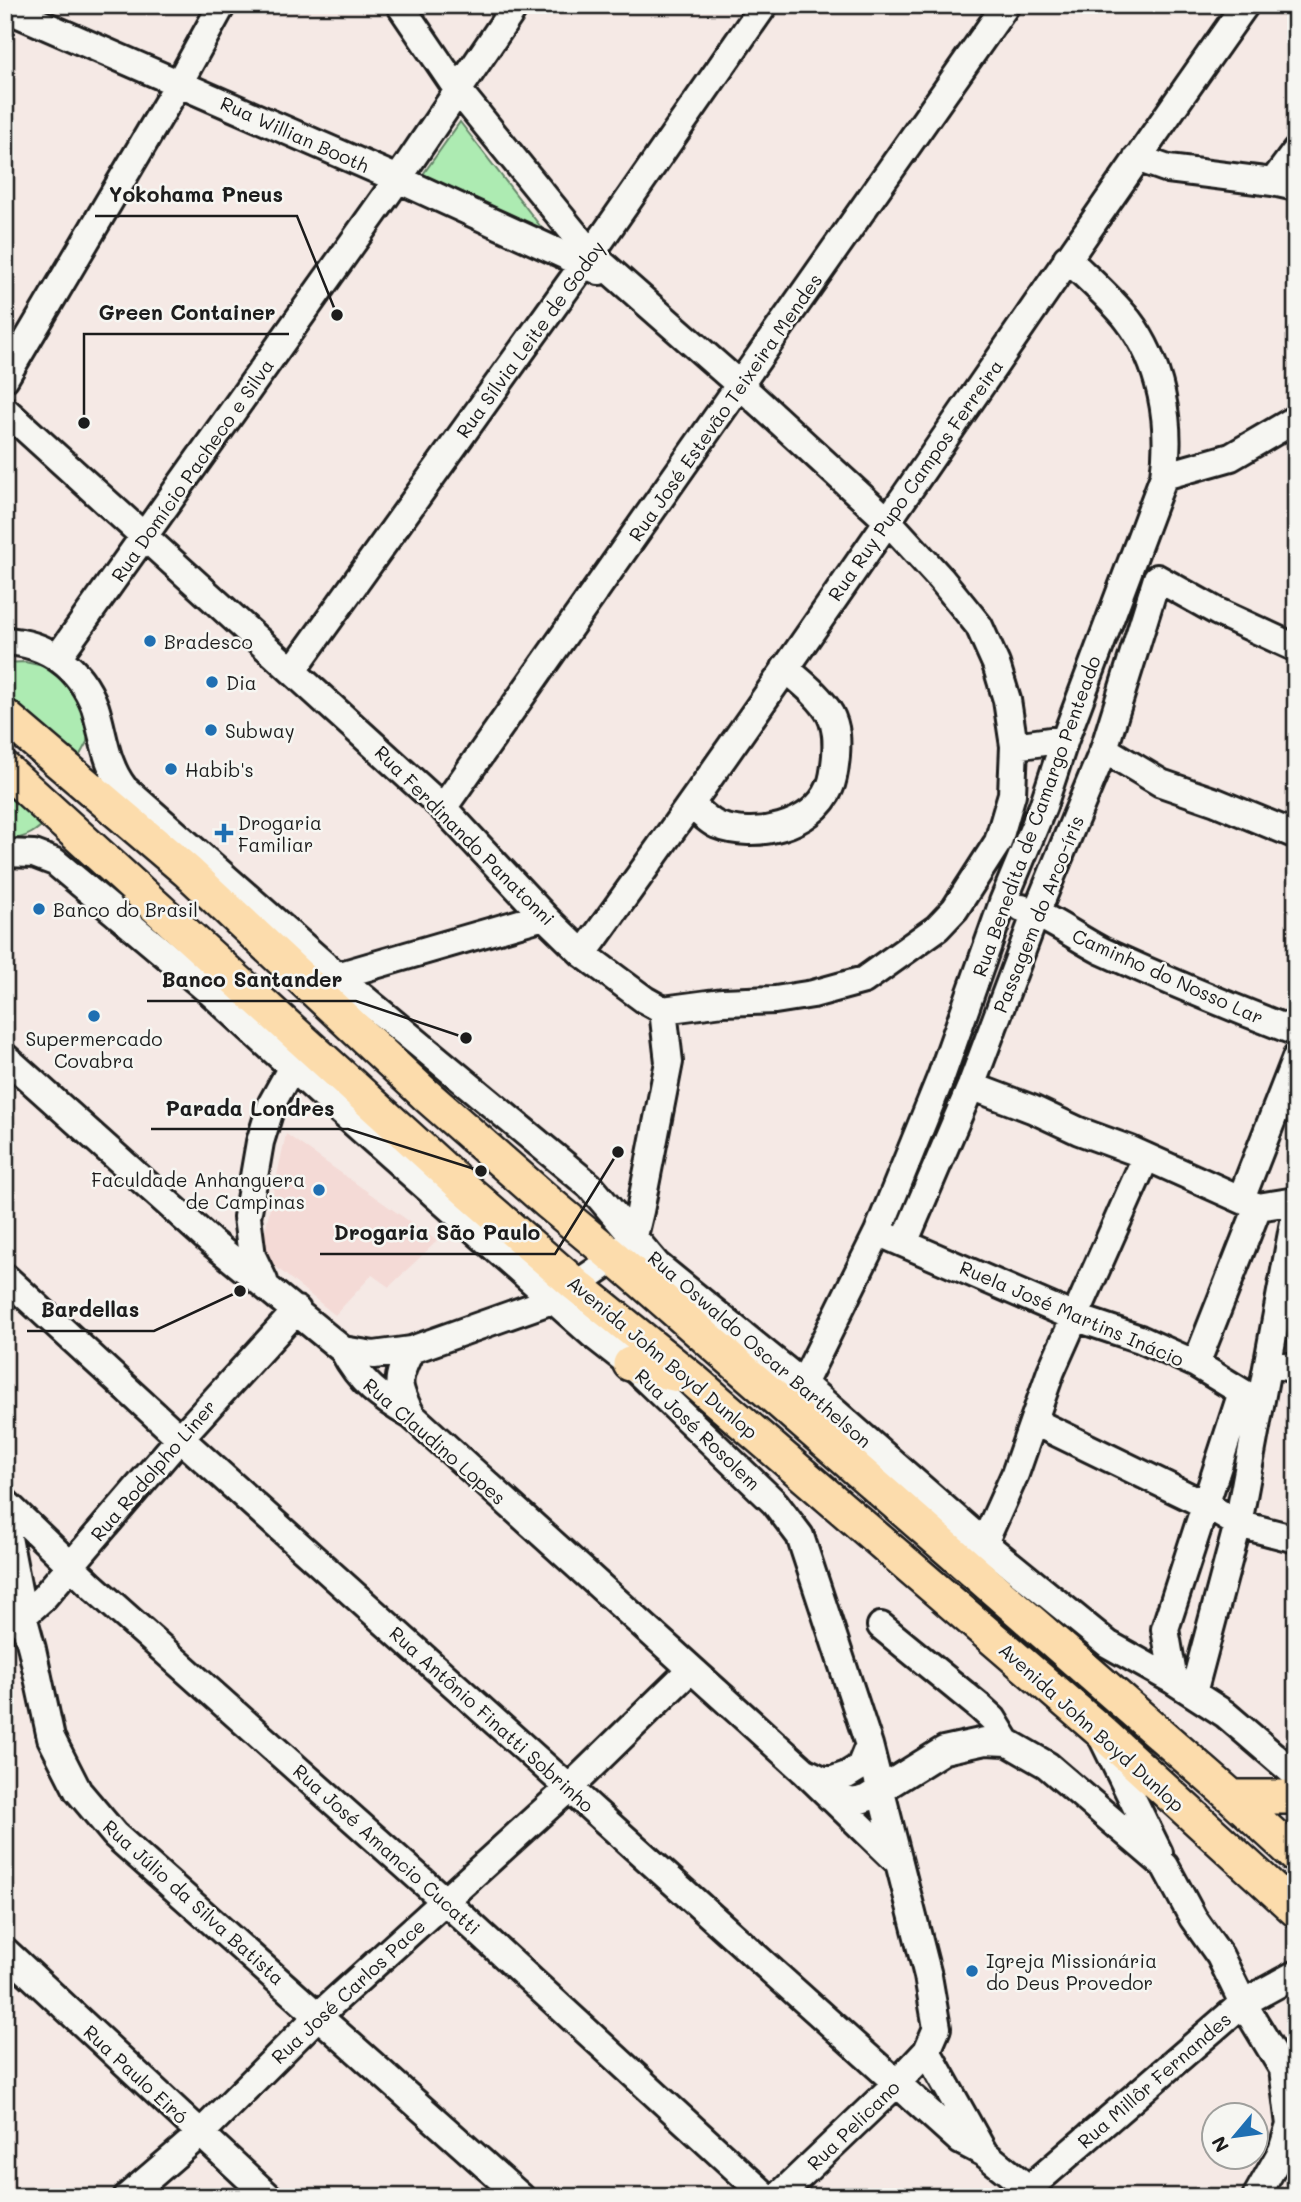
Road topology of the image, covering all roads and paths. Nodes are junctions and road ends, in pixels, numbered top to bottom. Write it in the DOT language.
graph roads {
  1 [pos="222,5"];
  2 [pos="400,5"];
  3 [pos="516,5"];
  4 [pos="764,5"];
  5 [pos="1006,5"];
  6 [pos="1245,5"];
  7 [pos="5,9"];
  8 [pos="179,83"];
  9 [pos="457,89"];
  10 [pos="1296,151"];
  11 [pos="1137,158"];
  12 [pos="398,179"];
  13 [pos="1284,184"];
  14 [pos="1067,258"];
  15 [pos="587,259"];
  16 [pos="5,378"];
  17 [pos="741,386"];
  18 [pos="5,410"];
  19 [pos="1296,419"];
  20 [pos="1164,475"];
  21 [pos="889,522"];
  22 [pos="144,537"];
  23 [pos="5,641"];
  24 [pos="1296,648"];
  25 [pos="58,657"];
  26 [pos="785,668"];
  27 [pos="293,670"];
  28 [pos="5,716"];
  29 [pos="1065,739"];
  30 [pos="1014,746"];
  31 [pos="1100,759"];
  32 [pos="5,769"];
  33 [pos="691,805"];
  34 [pos="1043,806"];
  35 [pos="443,808"];
  36 [pos="1296,835"];
  37 [pos="5,853"];
  38 [pos="1003,902"];
  39 [pos="1037,913"];
  40 [pos="544,916"];
  41 [pos="583,954"];
  42 [pos="337,976"];
  43 [pos="663,1010"];
  44 [pos="1296,1032"];
  45 [pos="5,1057"];
  46 [pos="1296,1058"];
  47 [pos="292,1066"];
  48 [pos="971,1086"];
  49 [pos="1146,1157"];
  50 [pos="1296,1201"];
  51 [pos="1249,1203"];
  52 [pos="1296,1211"];
  53 [pos="247,1217"];
  54 [pos="878,1232"];
  55 [pos="209,1241"];
  56 [pos="904,1243"];
  57 [pos="624,1247"];
  58 [pos="5,1277"];
  59 [pos="267,1286"];
  60 [pos="566,1292"];
  61 [pos="297,1310"];
  62 [pos="1074,1317"];
  63 [pos="343,1350"];
  64 [pos="411,1350"];
  65 [pos="1268,1363"];
  66 [pos="630,1364"];
  67 [pos="1196,1364"];
  68 [pos="1296,1369"];
  69 [pos="692,1378"];
  70 [pos="803,1384"];
  71 [pos="1251,1397"];
  72 [pos="412,1416"];
  73 [pos="1035,1422"];
  74 [pos="180,1438"];
  75 [pos="5,1502"];
  76 [pos="1206,1505"];
  77 [pos="5,1522"];
  78 [pos="1238,1524"];
  79 [pos="1296,1539"];
  80 [pos="984,1543"];
  81 [pos="70,1565"];
  82 [pos="14,1620"];
  83 [pos="881,1626"];
  84 [pos="1165,1629"];
  85 [pos="1129,1656"];
  86 [pos="691,1670"];
  87 [pos="1183,1687"];
  88 [pos="1098,1729"];
  89 [pos="1007,1742"];
  90 [pos="869,1745"];
  91 [pos="803,1770"];
  92 [pos="1296,1775"];
  93 [pos="569,1788"];
  94 [pos="880,1788"];
  95 [pos="830,1797"];
  96 [pos="1232,1797"];
  97 [pos="1296,1797"];
  98 [pos="1296,1856"];
  99 [pos="898,1862"];
  100 [pos="1165,1866"];
  101 [pos="445,1900"];
  102 [pos="1296,1910"];
  103 [pos="5,1951"];
  104 [pos="1296,1974"];
  105 [pos="1243,2003"];
  106 [pos="320,2015"];
  107 [pos="927,2051"];
  108 [pos="898,2082"];
  109 [pos="200,2134"];
  110 [pos="984,2153"];
  111 [pos="1024,2193"];
  112 [pos="131,2195"];
  113 [pos="269,2197"];
  114 [pos="521,2197"];
  115 [pos="767,2197"];
  116 [pos="778,2197"];
  117 [pos="1256,2197"];
  1 -- 8 [label="street"];
  2 -- 9 [label="street"];
  3 -- 9 [label="street, Rua Domício Pacheco e Silva"];
  4 -- 15 [label="street, Rua Sílvia Leite de Godoy"];
  5 -- 17 [label="street, Rua José Estevão Teixeira Mendes"];
  6 -- 11 [label="street, Rua Ruy Pupo Campos Ferreira"];
  7 -- 8 [label="street, Rua Willian Booth"];
  8 -- 12 [label="street, Rua Willian Booth"];
  8 -- 16 [label="street"];
  9 -- 12 [label="street, Rua Domício Pacheco e Silva"];
  9 -- 15 [label="street"];
  10 -- 13 [label="street"];
  11 -- 13 [label="street"];
  11 -- 14 [label="street, Rua Ruy Pupo Campos Ferreira"];
  12 -- 15 [label="street, Rua Willian Booth"];
  12 -- 22 [label="street, Rua Domício Pacheco e Silva"];
  14 -- 20 [label="street, Rua Benedita de Camargo Penteado"];
  14 -- 21 [label="street, Rua Ruy Pupo Campos Ferreira"];
  15 -- 17 [label="street, Rua Willian Booth"];
  15 -- 27 [label="street, Rua Sílvia Leite de Godoy"];
  17 -- 21 [label="street"];
  17 -- 35 [label="street, Rua José Estevão Teixeira Mendes"];
  18 -- 22 [label="street, Rua Ferdinando Panatonni"];
  19 -- 20 [label="street"];
  20 -- 29 [label="street, Rua Benedita de Camargo Penteado"];
  21 -- 26 [label="street, Rua Ruy Pupo Campos Ferreira"];
  21 -- 30 [label="street"];
  22 -- 25 [label="street, Rua Domício Pacheco e Silva"];
  22 -- 27 [label="street, Rua Ferdinando Panatonni"];
  23 -- 25 [label="street"];
  24 -- 31 [label="street, Passagem do Arco-íris"];
  25 -- 42 [label="street, Rua Oswaldo Oscar Barthelson"];
  26 -- 33 [label="street, Rua Ruy Pupo Campos Ferreira"];
  26 -- 33 [label="street"];
  27 -- 35 [label="street, Rua Ferdinando Panatonni"];
  28 -- 57 [label="main road, Avenida John Boyd Dunlop"];
  29 -- 30 [label="street"];
  29 -- 34 [label="street, Rua Benedita de Camargo Penteado"];
  30 -- 43 [label="street"];
  31 -- 34 [label="street"];
  31 -- 36 [label="street"];
  31 -- 39 [label="street, Passagem do Arco-íris"];
  32 -- 60 [label="main road, Avenida John Boyd Dunlop"];
  33 -- 41 [label="street, Rua Ruy Pupo Campos Ferreira"];
  34 -- 38 [label="street, Rua Benedita de Camargo Penteado"];
  35 -- 40 [label="street, Rua Ferdinando Panatonni"];
  37 -- 47 [label="street, Rua José Rosolem"];
  38 -- 39 [label="street, Caminho do Nosso Lar"];
  38 -- 54 [label="street, Rua Benedita de Camargo Penteado"];
  39 -- 44 [label="street, Caminho do Nosso Lar"];
  39 -- 48 [label="street, Passagem do Arco-íris"];
  40 -- 41 [label="street, Rua Ferdinando Panatonni"];
  40 -- 42 [label="street"];
  41 -- 43 [label="street, Rua Ferdinando Panatonni"];
  42 -- 57 [label="street, Rua Oswaldo Oscar Barthelson"];
  43 -- 57 [label="street"];
  45 -- 55 [label="street, Rua Claudino Lopes"];
  46 -- 51 [label="street"];
  47 -- 53 [label="street"];
  47 -- 60 [label="street, Rua José Rosolem"];
  48 -- 49 [label="street"];
  48 -- 56 [label="street, Passagem do Arco-íris"];
  49 -- 51 [label="street"];
  49 -- 62 [label="street"];
  50 -- 51 [label="street"];
  51 -- 67 [label="street"];
  52 -- 65 [label="street"];
  53 -- 55 [label="street"];
  53 -- 59 [label="street"];
  54 -- 56 [label="street, Ruela José Martins Inácio"];
  54 -- 70 [label="street, Rua Benedita de Camargo Penteado"];
  55 -- 59 [label="street, Rua Claudino Lopes"];
  56 -- 62 [label="street, Ruela José Martins Inácio"];
  57 -- 60 [label="street"];
  57 -- 70 [label="street, Rua Oswaldo Oscar Barthelson"];
  57 -- 96 [label="main road, Avenida John Boyd Dunlop"];
  58 -- 74 [label="street, Rua Antônio Finatti Sobrinho"];
  59 -- 61 [label="street, Rua Claudino Lopes"];
  60 -- 64 [label="street"];
  60 -- 66 [label="street, Rua José Rosolem"];
  60 -- 69 [label="main road, Avenida John Boyd Dunlop"];
  61 -- 63 [label="street, Rua Claudino Lopes"];
  61 -- 74 [label="street, Rua Rodolpho Liner"];
  62 -- 67 [label="street, Ruela José Martins Inácio"];
  62 -- 73 [label="street"];
  63 -- 64 [label="street"];
  63 -- 72 [label="street, Rua Claudino Lopes"];
  64 -- 72 [label="street"];
  65 -- 68 [label="street"];
  65 -- 71 [label="street"];
  66 -- 69 [label="main road"];
  66 -- 90 [label="street, Rua José Rosolem"];
  67 -- 71 [label="street, Ruela José Martins Inácio"];
  69 -- 88 [label="main road, Avenida John Boyd Dunlop"];
  70 -- 80 [label="street, Rua Oswaldo Oscar Barthelson"];
  71 -- 76 [label="street"];
  71 -- 78 [label="street"];
  72 -- 86 [label="street, Rua Claudino Lopes"];
  73 -- 76 [label="street"];
  73 -- 80 [label="street"];
  74 -- 81 [label="street, Rua Rodolpho Liner"];
  74 -- 93 [label="street, Rua Antônio Finatti Sobrinho"];
  75 -- 81 [label="street, Rua José Amancio Cucatti"];
  76 -- 78 [label="street"];
  76 -- 84 [label="street"];
  77 -- 82 [label="street, Rua Júlio da Silva Batista"];
  78 -- 79 [label="street"];
  78 -- 87 [label="street"];
  80 -- 85 [label="street, Rua Oswaldo Oscar Barthelson"];
  81 -- 82 [label="street, Rua Rodolpho Liner"];
  81 -- 101 [label="street, Rua José Amancio Cucatti"];
  82 -- 106 [label="street, Rua Júlio da Silva Batista"];
  83 -- 89 [label="street"];
  84 -- 85 [label="street"];
  84 -- 87 [label="street"];
  85 -- 87 [label="street, Rua Oswaldo Oscar Barthelson"];
  86 -- 91 [label="street, Rua Claudino Lopes"];
  86 -- 93 [label="street, Rua José Carlos Pace"];
  87 -- 92 [label="street, Rua Oswaldo Oscar Barthelson"];
  88 -- 100 [label="street"];
  88 -- 102 [label="main road, Avenida John Boyd Dunlop"];
  89 -- 94 [label="street"];
  89 -- 100 [label="street"];
  90 -- 91 [label="street, Rua Claudino Lopes"];
  90 -- 94 [label="street, Rua José Rosolem"];
  91 -- 95 [label="street, Rua Claudino Lopes"];
  93 -- 101 [label="street, Rua José Carlos Pace"];
  93 -- 108 [label="street, Rua Antônio Finatti Sobrinho"];
  94 -- 95 [label="street"];
  94 -- 99 [label="street, Rua José Rosolem"];
  95 -- 99 [label="street, Rua Claudino Lopes"];
  96 -- 97 [label="main road"];
  96 -- 98 [label="main road, Avenida John Boyd Dunlop"];
  99 -- 107 [label="street, Rua José Rosolem"];
  100 -- 105 [label="street"];
  101 -- 106 [label="street, Rua José Carlos Pace"];
  101 -- 115 [label="street, Rua José Amancio Cucatti"];
  103 -- 109 [label="street, Rua Paulo Eiró"];
  104 -- 105 [label="street, Rua Millôr Fernandes"];
  105 -- 111 [label="street, Rua Millôr Fernandes"];
  105 -- 117 [label="street"];
  106 -- 109 [label="street, Rua José Carlos Pace"];
  106 -- 114 [label="street, Rua Júlio da Silva Batista"];
  107 -- 108 [label="street, Rua Pelicano"];
  107 -- 110 [label="street"];
  108 -- 110 [label="street, Rua Antônio Finatti Sobrinho"];
  108 -- 116 [label="street, Rua Pelicano"];
  109 -- 112 [label="street, Rua José Carlos Pace"];
  109 -- 113 [label="street, Rua Paulo Eiró"];
  110 -- 111 [label="street"];
}
